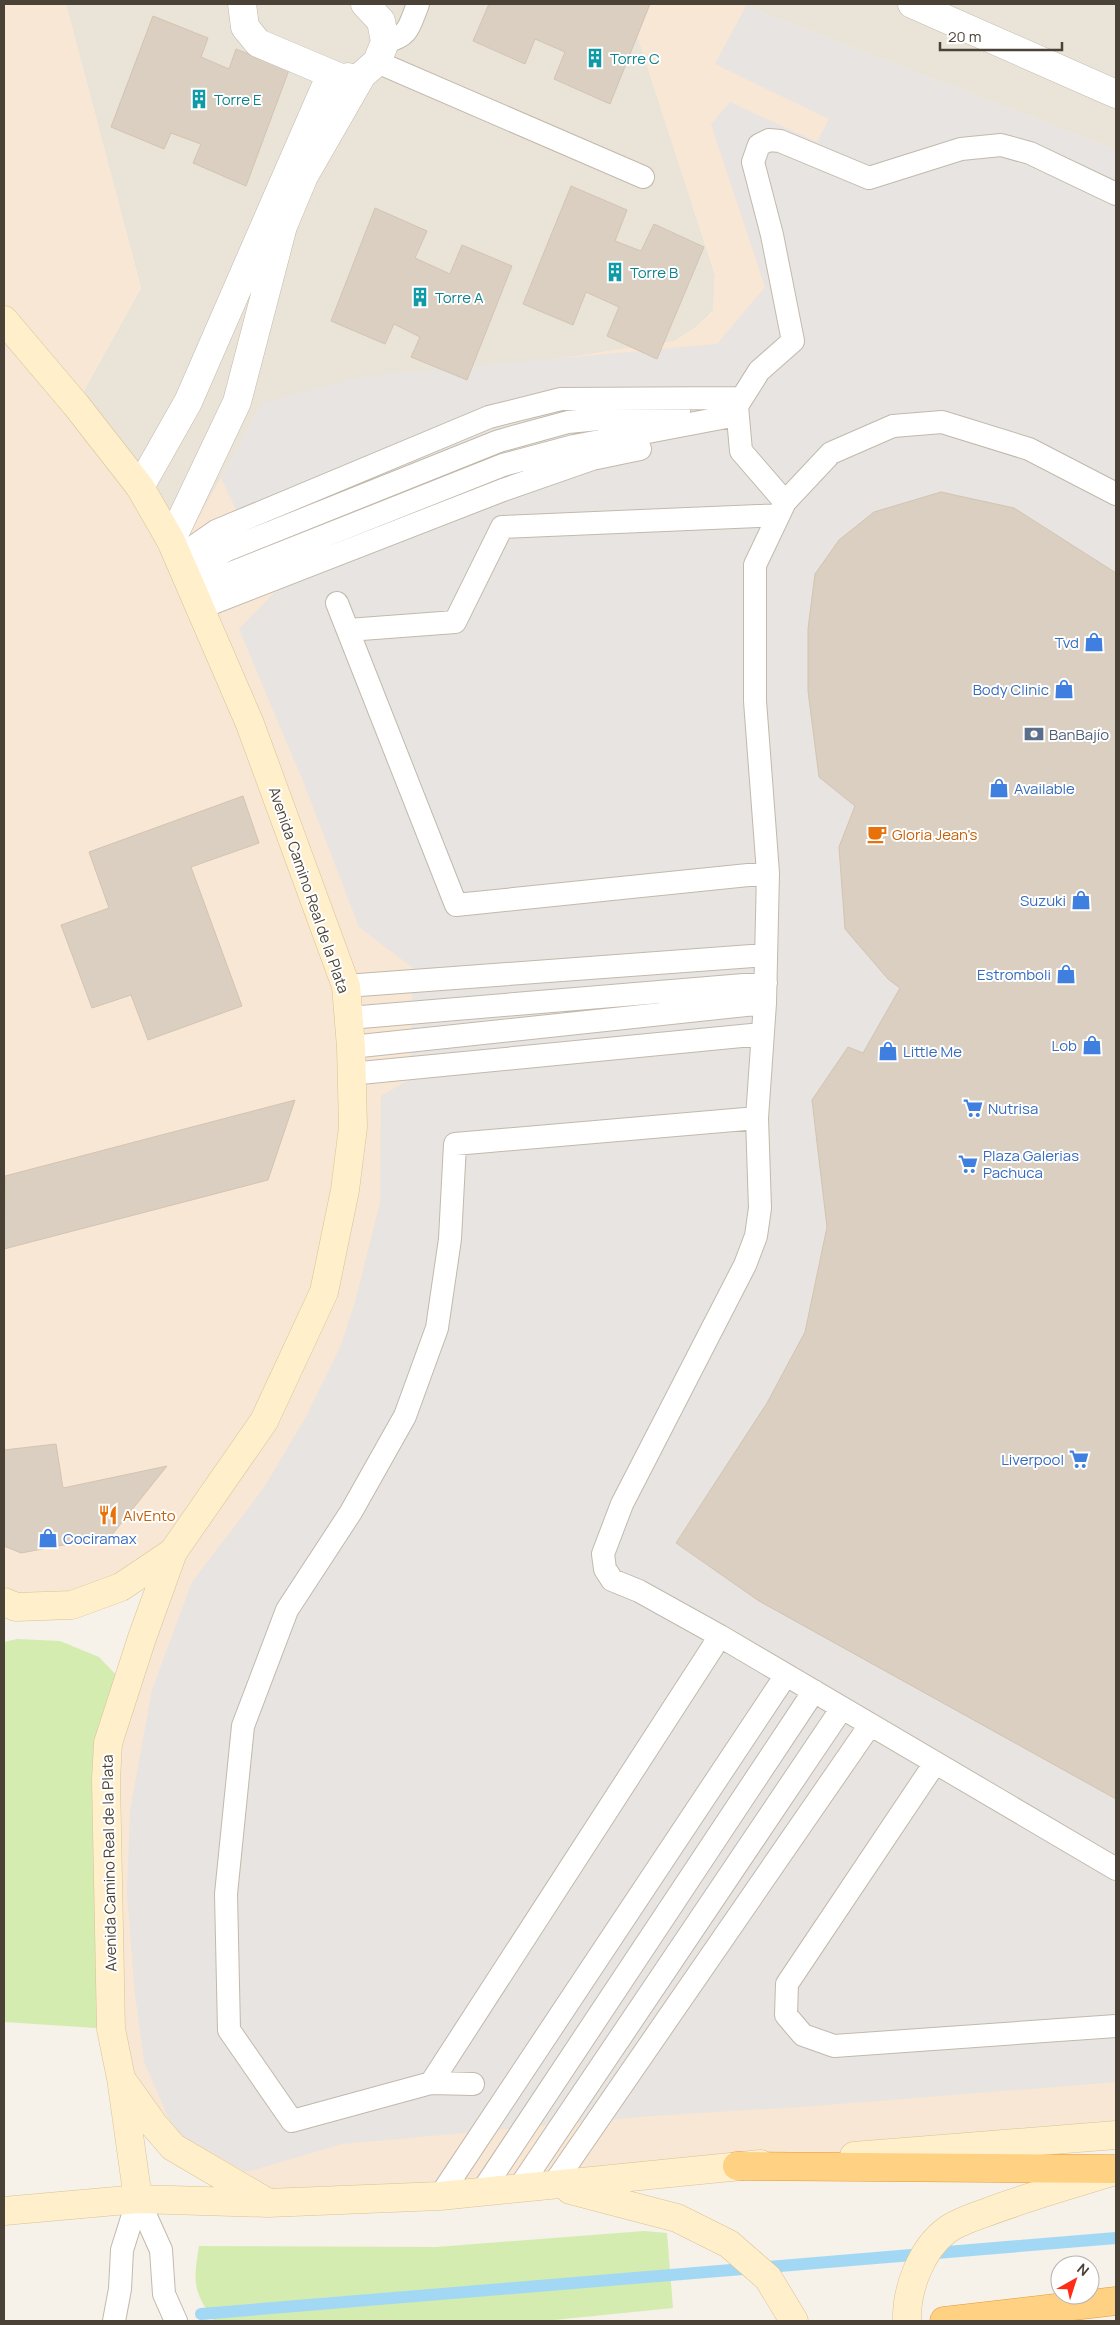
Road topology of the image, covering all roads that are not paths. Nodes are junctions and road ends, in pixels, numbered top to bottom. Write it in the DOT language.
graph roads {
  1 [pos="242,4"];
  2 [pos="365,4"];
  3 [pos="418,4"];
  4 [pos="912,4"];
  5 [pos="375,60"];
  6 [pos="331,74"];
  7 [pos="1116,94"];
  8 [pos="643,177"];
  9 [pos="1116,194"];
  10 [pos="4,320"];
  11 [pos="738,412"];
  12 [pos="140,487"];
  13 [pos="1116,494"];
  14 [pos="782,508"];
  15 [pos="185,574"];
  16 [pos="337,603"];
  17 [pos="348,630"];
  18 [pos="768,873"];
  19 [pos="766,955"];
  20 [pos="346,986"];
  21 [pos="766,993"];
  22 [pos="349,1018"];
  23 [pos="762,1034"];
  24 [pos="351,1047"];
  25 [pos="350,1074"];
  26 [pos="757,1118"];
  27 [pos="173,1552"];
  28 [pos="4,1602"];
  29 [pos="720,1636"];
  30 [pos="786,1675"];
  31 [pos="814,1692"];
  32 [pos="842,1708"];
  33 [pos="870,1724"];
  34 [pos="935,1763"];
  35 [pos="1116,1869"];
  36 [pos="1116,2026"];
  37 [pos="121,2078"];
  38 [pos="431,2083"];
  39 [pos="473,2084"];
  40 [pos="1116,2135"];
  41 [pos="737,2166"];
  42 [pos="1116,2170"];
  43 [pos="553,2185"];
  44 [pos="519,2188"];
  45 [pos="481,2193"];
  46 [pos="440,2196"];
  47 [pos="138,2199"];
  48 [pos="268,2203"];
  49 [pos="4,2212"];
  50 [pos="1116,2301"];
  51 [pos="114,2321"];
  52 [pos="176,2321"];
  53 [pos="794,2321"];
  54 [pos="907,2321"];
  55 [pos="944,2321"];
  1 -- 6 [label="street"];
  2 -- 5 [label="street"];
  3 -- 5 [label="lane"];
  4 -- 7 [label="street"];
  5 -- 6 [label="street"];
  5 -- 8 [label="lane"];
  5 -- 15 [label="street"];
  6 -- 12 [label="street"];
  9 -- 11 [label="lane"];
  10 -- 12 [label="main road, Avenida Camino Real de la Plata"];
  11 -- 14 [label="lane"];
  11 -- 15 [label="lane"];
  11 -- 15 [label="lane"];
  12 -- 15 [label="main road, Avenida Camino Real de la Plata"];
  13 -- 14 [label="lane"];
  14 -- 17 [label="lane"];
  14 -- 18 [label="lane"];
  15 -- 20 [label="main road, Avenida Camino Real de la Plata"];
  16 -- 17 [label="lane"];
  17 -- 18 [label="lane"];
  18 -- 19 [label="lane"];
  19 -- 20 [label="lane"];
  19 -- 21 [label="lane"];
  20 -- 22 [label="main road, Avenida Camino Real de la Plata"];
  21 -- 22 [label="lane"];
  21 -- 23 [label="lane"];
  21 -- 24 [label="lane"];
  22 -- 24 [label="main road, Avenida Camino Real de la Plata"];
  23 -- 25 [label="lane"];
  23 -- 26 [label="lane"];
  24 -- 25 [label="main road, Avenida Camino Real de la Plata"];
  25 -- 27 [label="main road, Avenida Camino Real de la Plata"];
  26 -- 29 [label="lane"];
  26 -- 38 [label="lane"];
  27 -- 28 [label="main road"];
  27 -- 37 [label="main road, Avenida Camino Real de la Plata"];
  29 -- 30 [label="lane"];
  29 -- 38 [label="lane"];
  30 -- 31 [label="lane"];
  30 -- 46 [label="lane"];
  31 -- 32 [label="lane"];
  31 -- 45 [label="lane"];
  32 -- 33 [label="lane"];
  32 -- 44 [label="lane"];
  33 -- 34 [label="lane"];
  33 -- 43 [label="lane"];
  34 -- 35 [label="lane"];
  34 -- 36 [label="lane"];
  37 -- 47 [label="main road, Avenida Camino Real de la Plata"];
  37 -- 48 [label="main road"];
  38 -- 39 [label="lane"];
  40 -- 41 [label="main road"];
  41 -- 42 [label="highway"];
  41 -- 43 [label="main road"];
  42 -- 54 [label="main road"];
  43 -- 44 [label="main road"];
  43 -- 53 [label="main road"];
  44 -- 45 [label="main road"];
  45 -- 46 [label="main road"];
  46 -- 48 [label="main road"];
  47 -- 48 [label="main road"];
  47 -- 49 [label="main road"];
  47 -- 51 [label="lane"];
  47 -- 52 [label="lane"];
  50 -- 55 [label="highway"];
}
